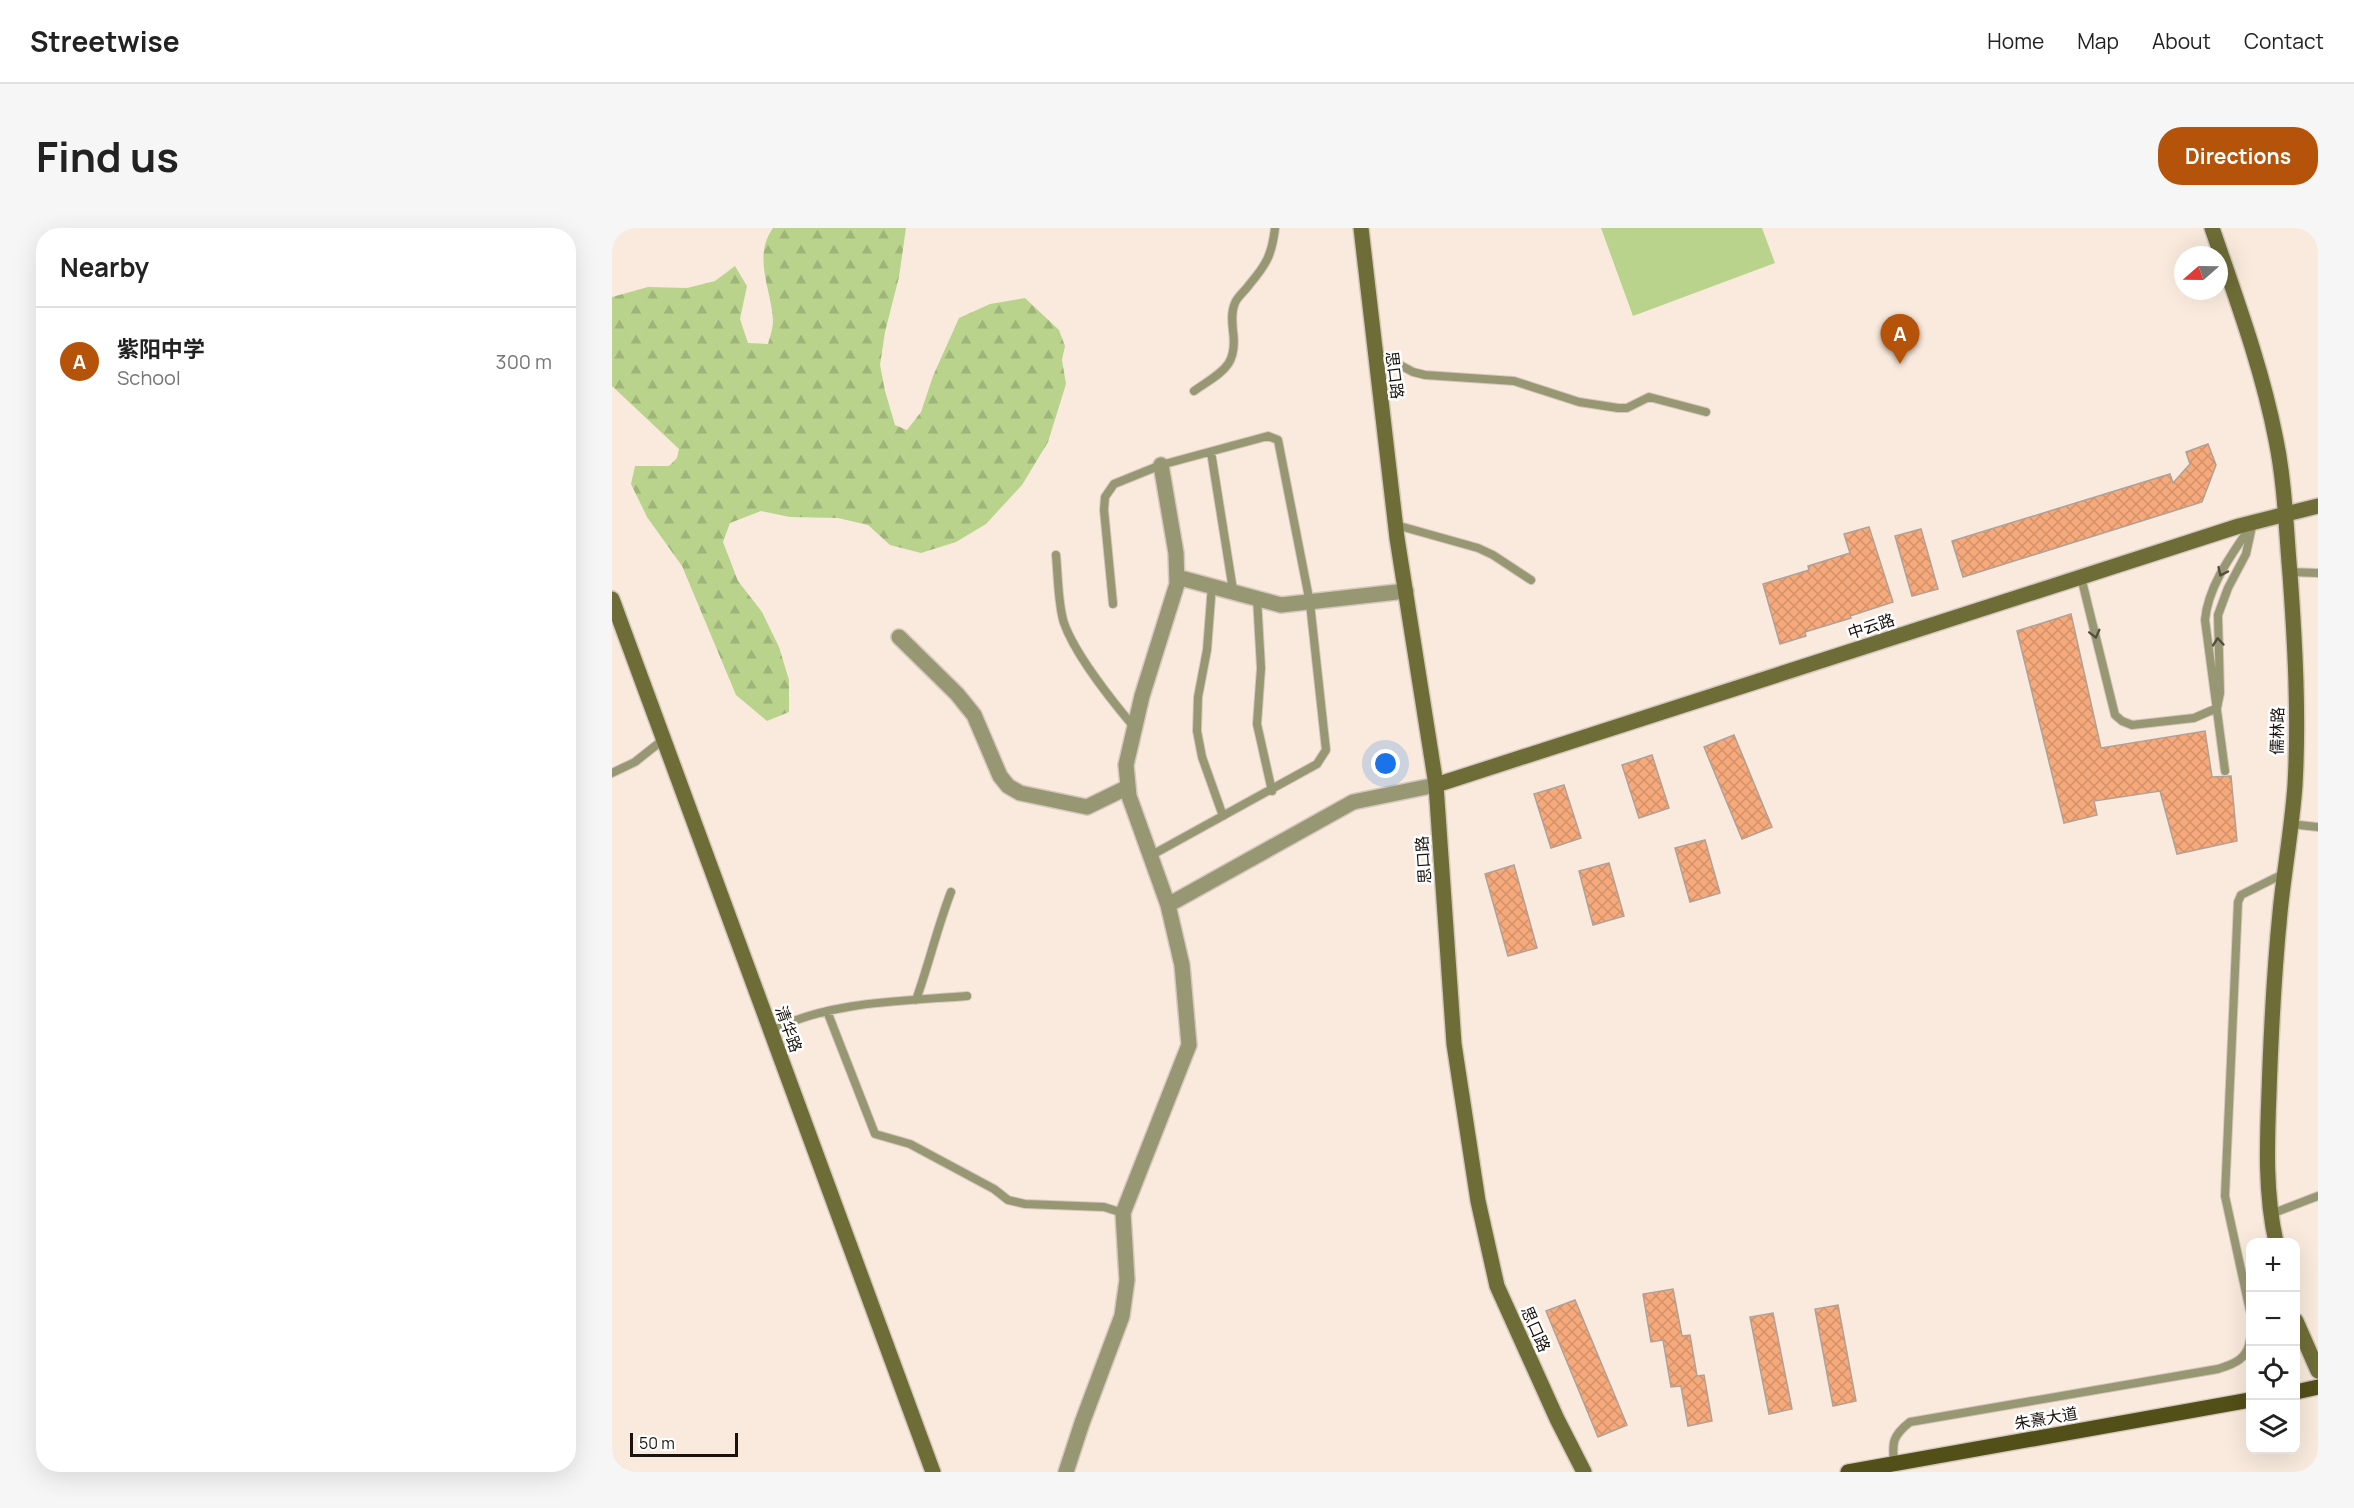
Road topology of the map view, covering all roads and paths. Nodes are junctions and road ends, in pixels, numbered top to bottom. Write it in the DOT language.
graph roads {
  1 [pos="1275,228"];
  2 [pos="1360,228"];
  3 [pos="2212,228"];
  4 [pos="1374,350"];
  5 [pos="1194,391"];
  6 [pos="1706,412"];
  7 [pos="1211,452"];
  8 [pos="1161,465"];
  9 [pos="2318,506"];
  10 [pos="2286,513"];
  11 [pos="2253,522"];
  12 [pos="1396,525"];
  13 [pos="1056,555"];
  14 [pos="2289,572"];
  15 [pos="2318,573"];
  16 [pos="1177,577"];
  17 [pos="2081,577"];
  18 [pos="1531,580"];
  19 [pos="1212,585"];
  20 [pos="1233,590"];
  21 [pos="1406,591"];
  22 [pos="1257,598"];
  23 [pos="612,599"];
  24 [pos="1310,603"];
  25 [pos="1113,604"];
  26 [pos="899,637"];
  27 [pos="2217,708"];
  28 [pos="1135,728"];
  29 [pos="664,740"];
  30 [pos="2225,771"];
  31 [pos="612,773"];
  32 [pos="1436,785"];
  33 [pos="1128,787"];
  34 [pos="1272,791"];
  35 [pos="1223,816"];
  36 [pos="2290,824"];
  37 [pos="2318,827"];
  38 [pos="1150,856"];
  39 [pos="2284,873"];
  40 [pos="951,892"];
  41 [pos="1168,905"];
  42 [pos="967,996"];
  43 [pos="916,1000"];
  44 [pos="827,1011"];
  45 [pos="771,1031"];
  46 [pos="2318,1196"];
  47 [pos="1123,1213"];
  48 [pos="2271,1214"];
  49 [pos="2275,1238"];
  50 [pos="2246,1293"];
  51 [pos="2300,1332"];
  52 [pos="2250,1346"];
  53 [pos="2318,1371"];
  54 [pos="2318,1388"];
  55 [pos="2300,1391"];
  56 [pos="2246,1401"];
  57 [pos="1894,1464"];
  58 [pos="933,1472"];
  59 [pos="1066,1472"];
  60 [pos="1584,1472"];
  61 [pos="1848,1472"];
  1 -- 5 [label="lane"];
  2 -- 4 [label="street, 思口路"];
  3 -- 10 [label="street, 儒林路"];
  4 -- 6 [label="lane"];
  4 -- 12 [label="street, 思口路"];
  7 -- 8 [label="lane"];
  7 -- 20 [label="lane"];
  7 -- 24 [label="lane"];
  8 -- 16 [label="street"];
  8 -- 25 [label="lane"];
  9 -- 10 [label="street, 中云路"];
  10 -- 11 [label="street, 中云路"];
  10 -- 14 [label="street, 儒林路"];
  11 -- 17 [label="street, 中云路"];
  27 -- 11 [label="lane, one-way"];
  11 -- 27 [label="lane, one-way"];
  12 -- 18 [label="lane"];
  12 -- 21 [label="street, 思口路"];
  13 -- 28 [label="lane"];
  14 -- 15 [label="lane"];
  14 -- 36 [label="street, 儒林路"];
  16 -- 19 [label="street"];
  16 -- 28 [label="street"];
  17 -- 27 [label="lane, one-way"];
  17 -- 32 [label="street, 中云路"];
  19 -- 20 [label="street"];
  19 -- 35 [label="lane"];
  20 -- 22 [label="street"];
  21 -- 24 [label="street"];
  21 -- 32 [label="street, 思口路"];
  22 -- 24 [label="street"];
  22 -- 34 [label="lane"];
  23 -- 29 [label="street, 清华路"];
  24 -- 34 [label="lane"];
  26 -- 33 [label="street"];
  27 -- 30 [label="lane"];
  28 -- 33 [label="street"];
  29 -- 31 [label="lane"];
  29 -- 45 [label="street, 清华路"];
  32 -- 41 [label="street"];
  32 -- 60 [label="street, 思口路"];
  33 -- 38 [label="street"];
  34 -- 35 [label="lane"];
  35 -- 38 [label="lane"];
  36 -- 37 [label="lane"];
  36 -- 39 [label="street, 儒林路"];
  38 -- 41 [label="street"];
  39 -- 48 [label="street, 儒林路"];
  39 -- 50 [label="lane"];
  40 -- 43 [label="lane"];
  41 -- 47 [label="street"];
  42 -- 43 [label="lane"];
  43 -- 44 [label="lane"];
  44 -- 45 [label="lane"];
  44 -- 47 [label="lane"];
  45 -- 58 [label="street, 清华路"];
  46 -- 48 [label="lane"];
  47 -- 59 [label="street"];
  48 -- 49 [label="street, 儒林路"];
  51 -- 53 [label="street"];
  52 -- 57 [label="lane"];
  54 -- 55 [label="main road"];
  56 -- 57 [label="main road, 朱熹大道"];
  57 -- 61 [label="main road, 朱熹大道"];
}
